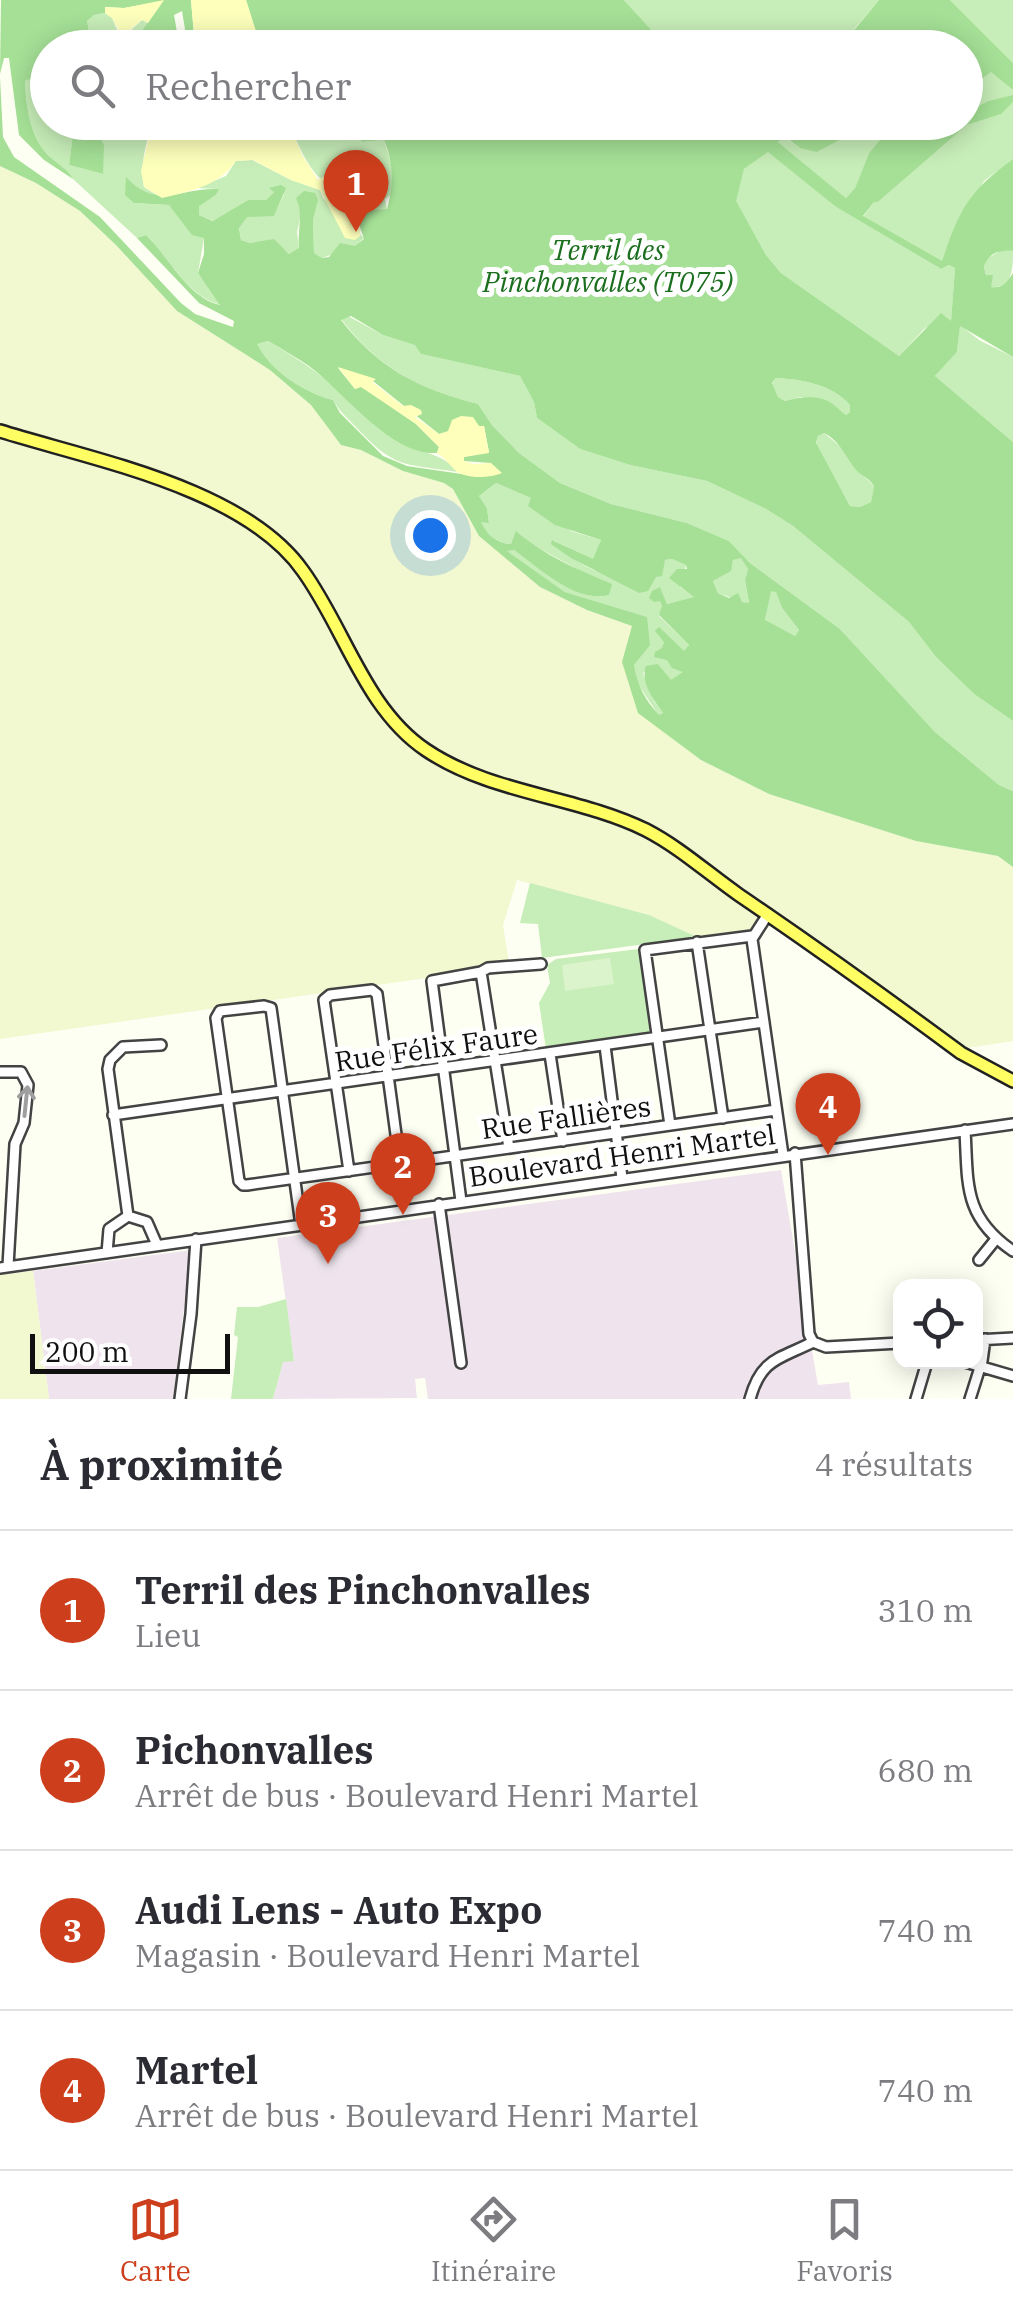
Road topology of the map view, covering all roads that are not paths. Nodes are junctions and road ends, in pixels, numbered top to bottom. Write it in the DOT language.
graph roads {
  1 [pos="0,430"];
  2 [pos="768,914"];
  3 [pos="752,936"];
  4 [pos="697,942"];
  5 [pos="541,964"];
  6 [pos="481,972"];
  7 [pos="764,1022"];
  8 [pos="710,1031"];
  9 [pos="657,1038"];
  10 [pos="161,1045"];
  11 [pos="605,1046"];
  12 [pos="550,1054"];
  13 [pos="496,1061"];
  14 [pos="444,1069"];
  15 [pos="0,1072"];
  16 [pos="388,1076"];
  17 [pos="1013,1080"];
  18 [pos="336,1084"];
  19 [pos="283,1091"];
  20 [pos="228,1100"];
  21 [pos="776,1110"];
  22 [pos="114,1115"];
  23 [pos="723,1118"];
  24 [pos="1013,1124"];
  25 [pos="670,1126"];
  26 [pos="965,1130"];
  27 [pos="616,1133"];
  28 [pos="563,1141"];
  29 [pos="509,1148"];
  30 [pos="796,1153"];
  31 [pos="783,1155"];
  32 [pos="456,1156"];
  33 [pos="400,1164"];
  34 [pos="349,1171"];
  35 [pos="296,1178"];
  36 [pos="622,1178"];
  37 [pos="461,1202"];
  38 [pos="439,1204"];
  39 [pos="128,1216"];
  40 [pos="301,1225"];
  41 [pos="196,1238"];
  42 [pos="996,1239"];
  43 [pos="157,1245"];
  44 [pos="1013,1251"];
  45 [pos="107,1253"];
  46 [pos="979,1260"];
  47 [pos="4,1267"];
  48 [pos="1013,1338"];
  49 [pos="983,1339"];
  50 [pos="813,1342"];
  51 [pos="893,1343"];
  52 [pos="461,1363"];
  53 [pos="983,1367"];
  54 [pos="925,1369"];
  55 [pos="978,1369"];
  56 [pos="1013,1376"];
  57 [pos="180,1399"];
  58 [pos="750,1399"];
  59 [pos="916,1399"];
  60 [pos="970,1399"];
  1 -- 2 [label="main road"];
  2 -- 3 [label="street"];
  2 -- 17 [label="main road"];
  3 -- 4 [label="street"];
  3 -- 7 [label="street"];
  4 -- 8 [label="street"];
  4 -- 9 [label="street"];
  5 -- 6 [label="street"];
  6 -- 13 [label="street"];
  6 -- 14 [label="street"];
  7 -- 8 [label="street, Rue Félix Faure"];
  7 -- 21 [label="street"];
  8 -- 9 [label="street, Rue Félix Faure"];
  8 -- 23 [label="street"];
  9 -- 11 [label="street, Rue Félix Faure"];
  9 -- 25 [label="street"];
  10 -- 22 [label="street"];
  11 -- 12 [label="street, Rue Félix Faure"];
  11 -- 27 [label="street"];
  12 -- 13 [label="street, Rue Félix Faure"];
  12 -- 28 [label="street"];
  13 -- 14 [label="street, Rue Félix Faure"];
  13 -- 29 [label="street"];
  14 -- 16 [label="street, Rue Félix Faure"];
  14 -- 32 [label="street"];
  47 -- 15 [label="street, one-way"];
  16 -- 18 [label="street, Rue Félix Faure"];
  16 -- 18 [label="street"];
  16 -- 33 [label="street"];
  18 -- 19 [label="street, Rue Félix Faure"];
  18 -- 34 [label="street"];
  19 -- 20 [label="street, Rue Félix Faure"];
  19 -- 20 [label="street"];
  19 -- 35 [label="street"];
  20 -- 22 [label="street, Rue Félix Faure"];
  20 -- 35 [label="street, Rue Fallières"];
  21 -- 23 [label="street, Rue Fallières"];
  21 -- 31 [label="street"];
  22 -- 39 [label="street"];
  23 -- 25 [label="street, Rue Fallières"];
  24 -- 26 [label="street, Boulevard Henri Martel"];
  25 -- 27 [label="street, Rue Fallières"];
  26 -- 30 [label="street, Boulevard Henri Martel"];
  26 -- 42 [label="street"];
  27 -- 28 [label="street, Rue Fallières"];
  27 -- 36 [label="street"];
  28 -- 29 [label="street, Rue Fallières"];
  29 -- 32 [label="street, Rue Fallières"];
  30 -- 31 [label="street, Boulevard Henri Martel"];
  30 -- 50 [label="street"];
  31 -- 36 [label="street, Boulevard Henri Martel"];
  32 -- 33 [label="street, Rue Fallières"];
  32 -- 37 [label="street"];
  33 -- 34 [label="street, Rue Fallières"];
  34 -- 35 [label="street, Rue Fallières"];
  35 -- 40 [label="street"];
  36 -- 37 [label="street, Boulevard Henri Martel"];
  37 -- 38 [label="street, Boulevard Henri Martel"];
  38 -- 40 [label="street, Boulevard Henri Martel"];
  38 -- 52 [label="street"];
  39 -- 43 [label="street"];
  39 -- 45 [label="street"];
  40 -- 41 [label="street, Boulevard Henri Martel"];
  41 -- 43 [label="street, Boulevard Henri Martel"];
  41 -- 57 [label="street"];
  42 -- 44 [label="street"];
  42 -- 46 [label="street"];
  43 -- 45 [label="street, Boulevard Henri Martel"];
  45 -- 47 [label="street, Boulevard Henri Martel"];
  48 -- 49 [label="street"];
  50 -- 51 [label="street"];
  50 -- 58 [label="street"];
  53 -- 56 [label="street"];
  54 -- 59 [label="street"];
  55 -- 60 [label="street"];
}
